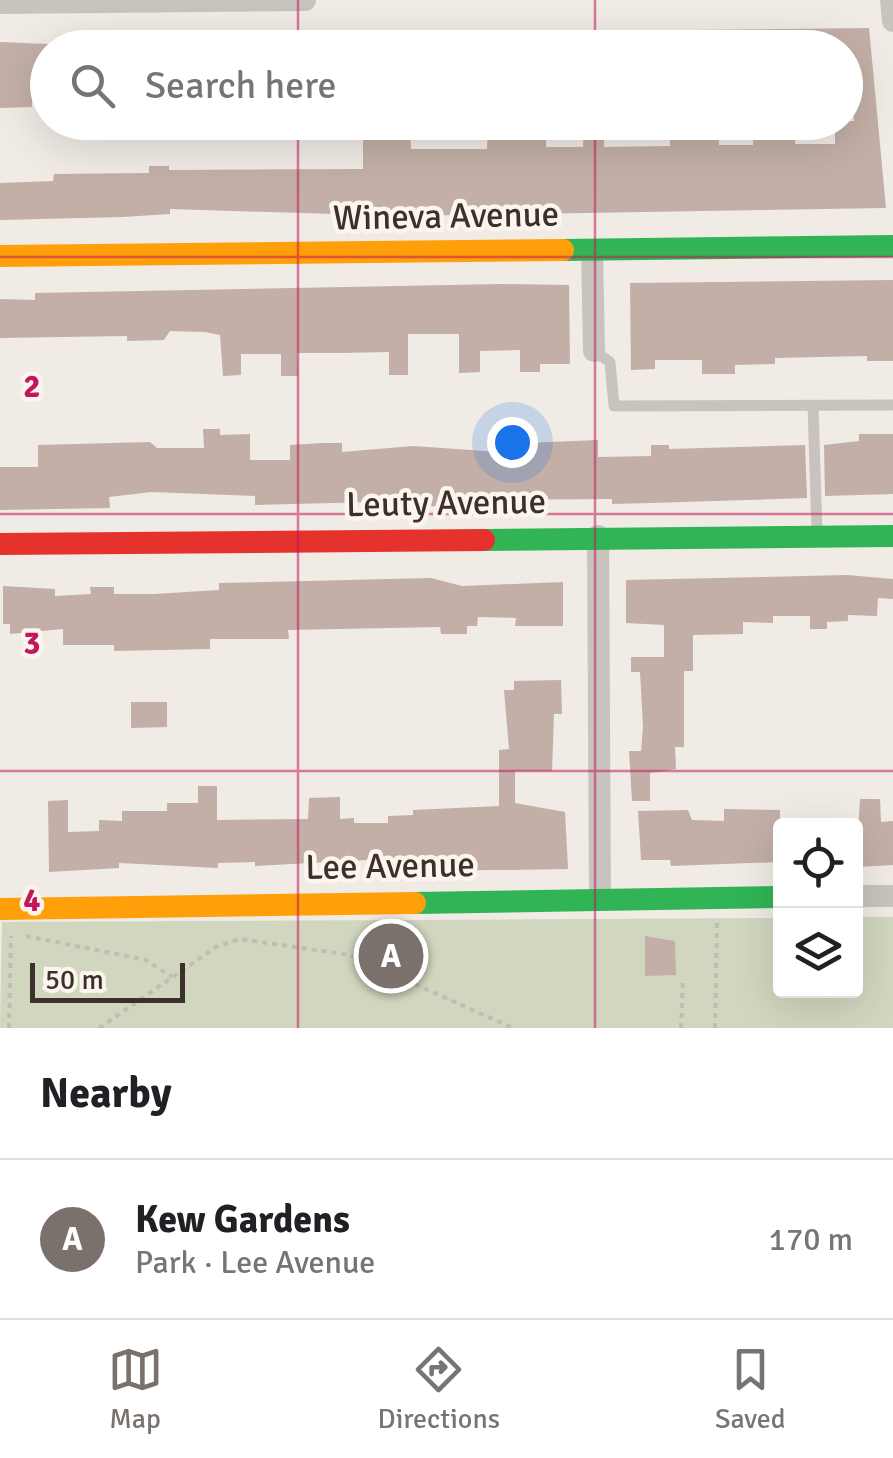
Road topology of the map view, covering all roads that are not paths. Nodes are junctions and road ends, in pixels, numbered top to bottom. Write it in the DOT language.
graph roads {
  1 [pos="305,0"];
  2 [pos="891,0"];
  3 [pos="0,3"];
  4 [pos="893,21"];
  5 [pos="893,246"];
  6 [pos="592,250"];
  7 [pos="0,256"];
  8 [pos="594,351"];
  9 [pos="893,405"];
  10 [pos="813,406"];
  11 [pos="598,536"];
  12 [pos="893,536"];
  13 [pos="818,537"];
  14 [pos="0,544"];
  15 [pos="773,896"];
  16 [pos="863,896"];
  17 [pos="893,896"];
  18 [pos="600,898"];
  19 [pos="0,909"];
  1 -- 3 [label="street"];
  2 -- 4 [label="street"];
  5 -- 6 [label="street, Wineva Avenue"];
  6 -- 7 [label="street, Wineva Avenue"];
  6 -- 8 [label="street"];
  8 -- 10 [label="lane"];
  9 -- 10 [label="lane"];
  10 -- 13 [label="lane"];
  11 -- 13 [label="street, Leuty Avenue"];
  11 -- 14 [label="street, Leuty Avenue"];
  11 -- 18 [label="street"];
  12 -- 13 [label="street, Leuty Avenue"];
  15 -- 18 [label="street, Lee Avenue"];
  16 -- 17 [label="street"];
  18 -- 19 [label="street, Lee Avenue"];
}
